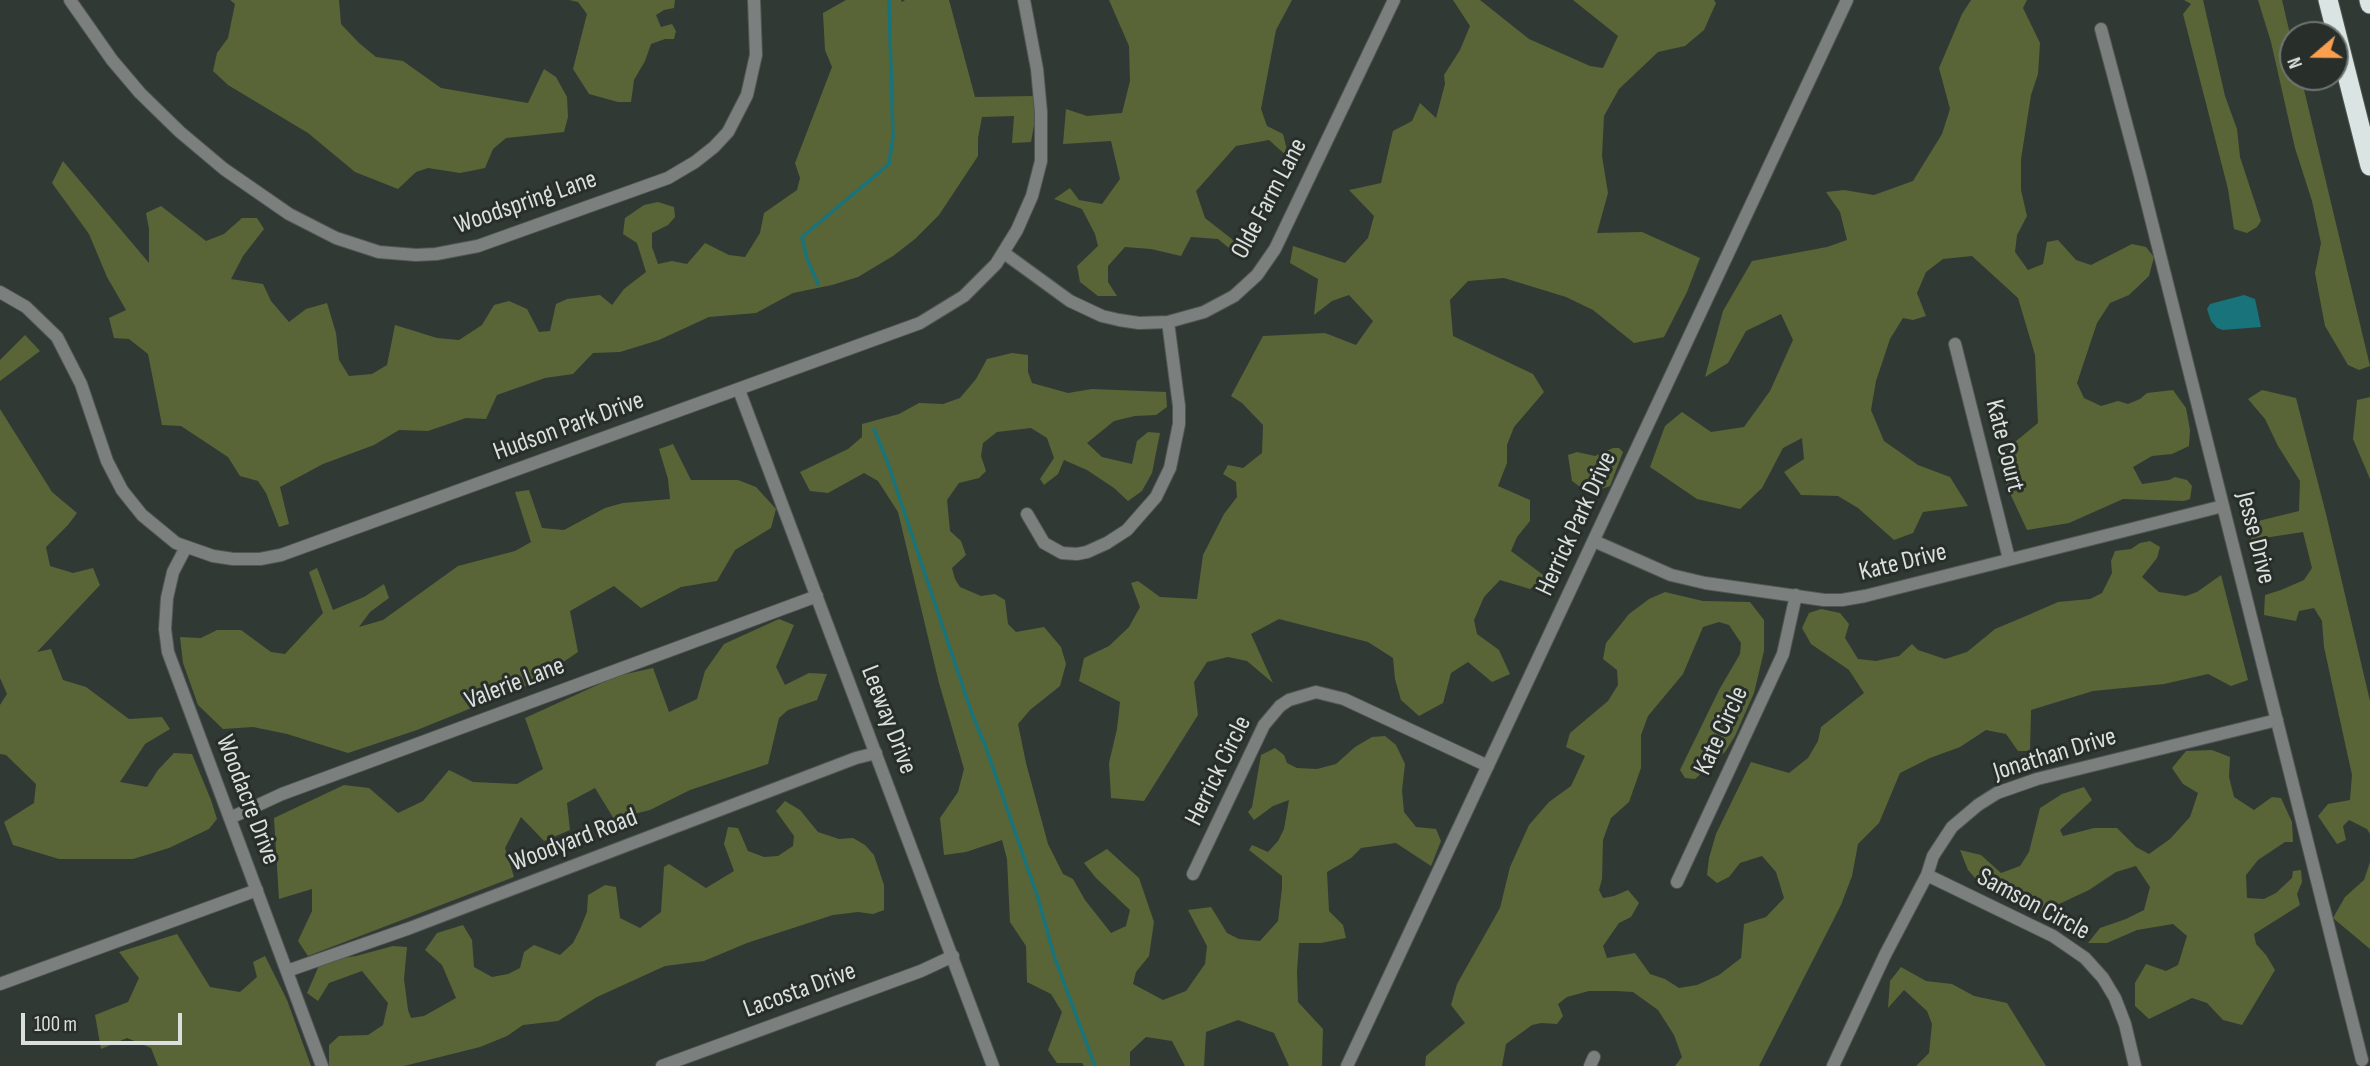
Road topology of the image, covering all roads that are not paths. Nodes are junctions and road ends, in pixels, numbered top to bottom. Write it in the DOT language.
graph roads {
  1 [pos="70,0"];
  2 [pos="754,0"];
  3 [pos="1024,0"];
  4 [pos="1394,0"];
  5 [pos="1847,0"];
  6 [pos="2328,0"];
  7 [pos="2101,29"];
  8 [pos="2370,166"];
  9 [pos="1004,254"];
  10 [pos="0,292"];
  11 [pos="1168,321"];
  12 [pos="1955,344"];
  13 [pos="739,390"];
  14 [pos="2223,506"];
  15 [pos="1027,514"];
  16 [pos="1594,541"];
  17 [pos="186,547"];
  18 [pos="2010,559"];
  19 [pos="1796,595"];
  20 [pos="817,596"];
  21 [pos="2277,720"];
  22 [pos="876,753"];
  23 [pos="1489,766"];
  24 [pos="230,818"];
  25 [pos="1194,874"];
  26 [pos="1927,875"];
  27 [pos="1677,882"];
  28 [pos="257,890"];
  29 [pos="953,956"];
  30 [pos="287,971"];
  31 [pos="0,984"];
  32 [pos="2362,1060"];
  33 [pos="323,1066"];
  34 [pos="662,1066"];
  35 [pos="993,1066"];
  36 [pos="1347,1066"];
  37 [pos="1833,1066"];
  38 [pos="2135,1066"];
  1 -- 2 [label="street, Woodspring Lane"];
  3 -- 9 [label="street, Hudson Park Drive"];
  4 -- 11 [label="street, Olde Farm Lane"];
  5 -- 16 [label="street, Herrick Park Drive"];
  6 -- 8 [label="highway"];
  7 -- 14 [label="street, Jesse Drive"];
  9 -- 11 [label="street, Olde Farm Lane"];
  9 -- 13 [label="street, Hudson Park Drive"];
  10 -- 17 [label="street, Hudson Park Drive"];
  11 -- 15 [label="street"];
  12 -- 18 [label="street, Kate Court"];
  13 -- 17 [label="street, Hudson Park Drive"];
  13 -- 20 [label="street, Leeway Drive"];
  14 -- 18 [label="street, Kate Drive"];
  14 -- 21 [label="street, Jesse Drive"];
  16 -- 19 [label="street, Kate Drive"];
  16 -- 23 [label="street, Herrick Park Drive"];
  17 -- 24 [label="street, Woodacre Drive"];
  18 -- 19 [label="street, Kate Drive"];
  19 -- 27 [label="street, Kate Circle"];
  20 -- 22 [label="street, Leeway Drive"];
  20 -- 24 [label="street, Valerie Lane"];
  21 -- 26 [label="street, Jonathan Drive"];
  21 -- 32 [label="street, Jesse Drive"];
  22 -- 29 [label="street, Leeway Drive"];
  22 -- 30 [label="street, Woodyard Road"];
  23 -- 25 [label="street, Herrick Circle"];
  23 -- 36 [label="street, Herrick Park Drive"];
  24 -- 28 [label="street, Woodacre Drive"];
  26 -- 37 [label="street, Jonathan Drive"];
  26 -- 38 [label="street, Samson Circle"];
  28 -- 30 [label="street, Woodacre Drive"];
  28 -- 31 [label="street"];
  29 -- 34 [label="street, Lacosta Drive"];
  29 -- 35 [label="street, Leeway Drive"];
  30 -- 33 [label="street, Woodacre Drive"];
}
